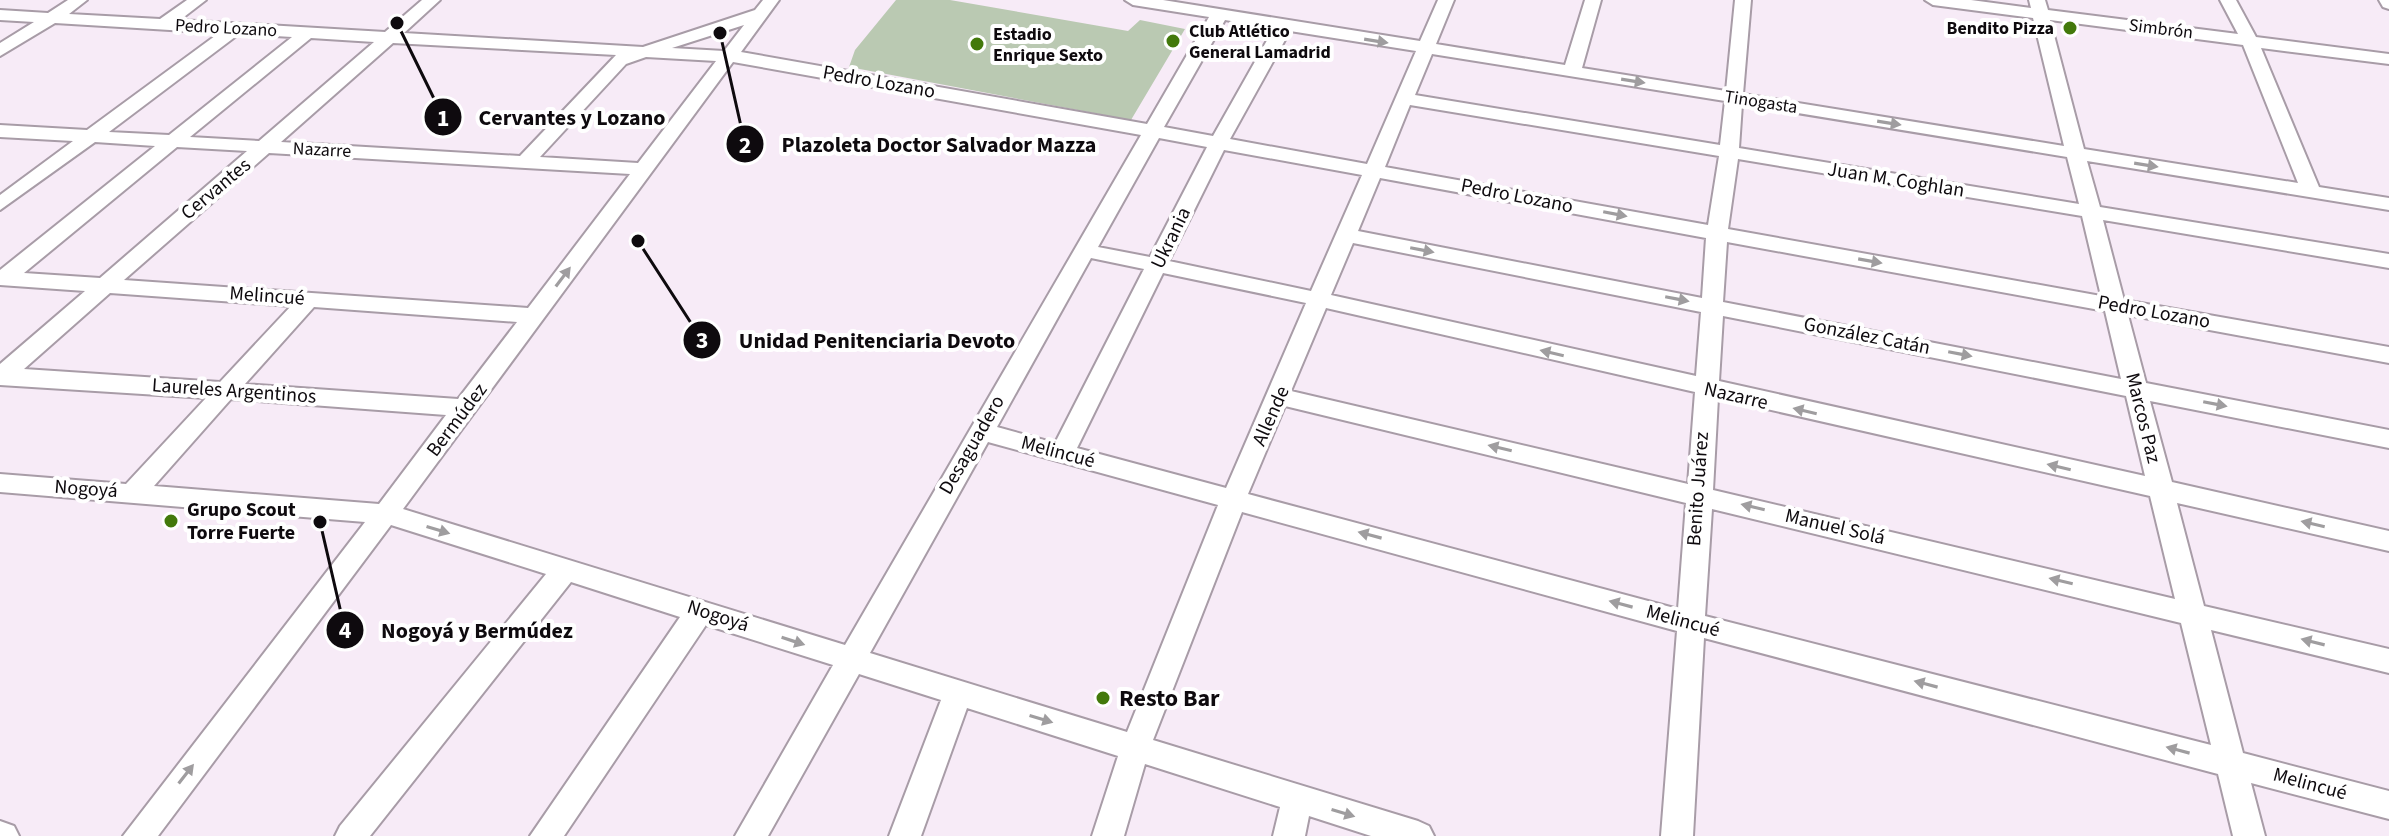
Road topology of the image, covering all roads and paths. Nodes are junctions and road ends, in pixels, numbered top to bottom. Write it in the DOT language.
graph roads {
  1 [pos="79,0"];
  2 [pos="198,0"];
  3 [pos="432,0"];
  4 [pos="1139,0"];
  5 [pos="1446,0"];
  6 [pos="1593,0"];
  7 [pos="1743,0"];
  8 [pos="1933,0"];
  9 [pos="2228,0"];
  10 [pos="766,7"];
  11 [pos="2039,7"];
  12 [pos="0,15"];
  13 [pos="1219,15"];
  14 [pos="51,18"];
  15 [pos="164,24"];
  16 [pos="1284,26"];
  17 [pos="236,28"];
  18 [pos="308,32"];
  19 [pos="391,37"];
  20 [pos="2249,40"];
  21 [pos="1425,50"];
  22 [pos="0,51"];
  23 [pos="643,52"];
  24 [pos="728,56"];
  25 [pos="2389,59"];
  26 [pos="1572,72"];
  27 [pos="1734,97"];
  28 [pos="1402,98"];
  29 [pos="0,131"];
  30 [pos="1151,132"];
  31 [pos="93,135"];
  32 [pos="177,139"];
  33 [pos="1218,143"];
  34 [pos="266,147"];
  35 [pos="1729,152"];
  36 [pos="2075,153"];
  37 [pos="525,162"];
  38 [pos="644,169"];
  39 [pos="1373,169"];
  40 [pos="2311,191"];
  41 [pos="0,204"];
  42 [pos="2389,204"];
  43 [pos="2091,212"];
  44 [pos="1717,233"];
  45 [pos="1345,235"];
  46 [pos="1083,250"];
  47 [pos="2389,261"];
  48 [pos="1158,266"];
  49 [pos="2,278"];
  50 [pos="104,285"];
  51 [pos="309,299"];
  52 [pos="1318,299"];
  53 [pos="1713,305"];
  54 [pos="2115,305"];
  55 [pos="533,316"];
  56 [pos="2389,355"];
  57 [pos="1,376"];
  58 [pos="2135,388"];
  59 [pos="1705,389"];
  60 [pos="223,390"];
  61 [pos="1280,397"];
  62 [pos="466,408"];
  63 [pos="979,431"];
  64 [pos="2389,439"];
  65 [pos="1062,453"];
  66 [pos="0,483"];
  67 [pos="2161,490"];
  68 [pos="133,493"];
  69 [pos="1698,494"];
  70 [pos="1234,498"];
  71 [pos="386,514"];
  72 [pos="2389,541"];
  73 [pos="566,569"];
  74 [pos="700,611"];
  75 [pos="2192,612"];
  76 [pos="1690,623"];
  77 [pos="851,659"];
  78 [pos="2389,661"];
  79 [pos="958,693"];
  80 [pos="1135,748"];
  81 [pos="2230,763"];
  82 [pos="1297,799"];
  83 [pos="2389,805"];
  84 [pos="139,836"];
  85 [pos="351,836"];
  86 [pos="546,836"];
  87 [pos="751,836"];
  88 [pos="905,836"];
  89 [pos="1108,836"];
  90 [pos="1289,836"];
  91 [pos="1418,836"];
  92 [pos="1677,836"];
  93 [pos="2249,836"];
  1 -- 14 [label="street"];
  2 -- 15 [label="street"];
  3 -- 19 [label="street, Cervantes"];
  4 -- 13 [label="street, Tinogasta"];
  5 -- 21 [label="street, Allende"];
  6 -- 26 [label="street"];
  7 -- 27 [label="street, Benito Juárez"];
  8 -- 11 [label="street, Simbrón"];
  9 -- 20 [label="street"];
  10 -- 23 [label="street, Pedro Lozano"];
  10 -- 24 [label="street, Bermúdez"];
  11 -- 20 [label="street, Simbrón"];
  11 -- 36 [label="street, Marcos Paz"];
  12 -- 14 [label="street, Pedro Lozano"];
  13 -- 16 [label="street, Tinogasta"];
  13 -- 30 [label="street, Desaguadero"];
  14 -- 15 [label="street, Pedro Lozano"];
  14 -- 22 [label="street"];
  15 -- 17 [label="street, Pedro Lozano"];
  16 -- 21 [label="street, Tinogasta, one-way"];
  16 -- 33 [label="street, Ukrania"];
  17 -- 18 [label="street, Pedro Lozano"];
  17 -- 31 [label="street"];
  18 -- 19 [label="street, Pedro Lozano"];
  18 -- 32 [label="street"];
  19 -- 23 [label="street, Pedro Lozano"];
  19 -- 34 [label="street, Cervantes"];
  20 -- 25 [label="street, Simbrón"];
  20 -- 40 [label="street"];
  21 -- 26 [label="street, Tinogasta"];
  21 -- 28 [label="street, Allende"];
  23 -- 24 [label="street, Pedro Lozano"];
  23 -- 37 [label="street"];
  24 -- 30 [label="street, Pedro Lozano"];
  24 -- 38 [label="street, Bermúdez"];
  26 -- 27 [label="street, Tinogasta, one-way"];
  27 -- 35 [label="street, Benito Juárez"];
  27 -- 36 [label="street, Tinogasta, one-way"];
  28 -- 35 [label="street, Juan M. Coghlan"];
  28 -- 39 [label="street, Allende"];
  29 -- 31 [label="street, Nazarre"];
  30 -- 33 [label="street, Pedro Lozano"];
  30 -- 46 [label="street, Desaguadero"];
  31 -- 32 [label="street, Nazarre"];
  31 -- 41 [label="street"];
  32 -- 34 [label="street, Nazarre"];
  32 -- 49 [label="street"];
  33 -- 39 [label="street, Pedro Lozano"];
  33 -- 48 [label="street, Ukrania"];
  34 -- 37 [label="street, Nazarre"];
  34 -- 50 [label="street, Cervantes"];
  35 -- 43 [label="street, Juan M. Coghlan"];
  35 -- 44 [label="street, Benito Juárez"];
  36 -- 40 [label="street, Tinogasta, one-way"];
  36 -- 43 [label="street, Marcos Paz"];
  37 -- 38 [label="street, Nazarre"];
  55 -- 38 [label="street, Bermúdez, one-way"];
  39 -- 44 [label="street, Pedro Lozano, one-way"];
  39 -- 45 [label="street, Allende"];
  40 -- 42 [label="street, Tinogasta"];
  43 -- 47 [label="street, Juan M. Coghlan"];
  43 -- 54 [label="street, Marcos Paz"];
  44 -- 53 [label="street, Benito Juárez"];
  44 -- 54 [label="street, Pedro Lozano, one-way"];
  45 -- 52 [label="street, Allende"];
  45 -- 53 [label="street, González Catán, one-way"];
  46 -- 48 [label="street, Nazarre"];
  46 -- 63 [label="street, Desaguadero"];
  48 -- 52 [label="street, Nazarre"];
  48 -- 65 [label="street, Ukrania"];
  49 -- 50 [label="street, Melincué"];
  50 -- 51 [label="street, Melincué"];
  50 -- 57 [label="street, Cervantes"];
  51 -- 55 [label="street, Melincué"];
  51 -- 60 [label="street"];
  59 -- 52 [label="street, Nazarre, one-way"];
  52 -- 61 [label="street, Allende"];
  53 -- 58 [label="street, González Catán, one-way"];
  53 -- 59 [label="street, Benito Juárez"];
  54 -- 56 [label="street, Pedro Lozano"];
  54 -- 58 [label="street, Marcos Paz"];
  55 -- 62 [label="street, Bermúdez"];
  57 -- 60 [label="street, Laureles Argentinos"];
  58 -- 64 [label="street, González Catán, one-way"];
  58 -- 67 [label="street, Marcos Paz"];
  67 -- 59 [label="street, Nazarre, one-way"];
  59 -- 69 [label="street, Benito Juárez"];
  60 -- 62 [label="street, Laureles Argentinos"];
  60 -- 68 [label="street"];
  69 -- 61 [label="street, Manuel Solá, one-way"];
  61 -- 70 [label="street, Allende"];
  62 -- 71 [label="street, Bermúdez"];
  63 -- 65 [label="street, Melincué"];
  63 -- 77 [label="street, Desaguadero"];
  65 -- 70 [label="street, Melincué"];
  66 -- 68 [label="street, Nogoyá"];
  72 -- 67 [label="street, Nazarre, one-way"];
  67 -- 75 [label="street, Marcos Paz"];
  68 -- 71 [label="street, Nogoyá"];
  75 -- 69 [label="street, Manuel Solá, one-way"];
  69 -- 76 [label="street, Benito Juárez"];
  76 -- 70 [label="street, Melincué, one-way"];
  70 -- 80 [label="street, Allende"];
  71 -- 73 [label="street, Nogoyá, one-way"];
  84 -- 71 [label="street, Bermúdez, one-way"];
  73 -- 74 [label="street, Nogoyá"];
  73 -- 85 [label="street"];
  74 -- 77 [label="street, Nogoyá, one-way"];
  74 -- 86 [label="street"];
  78 -- 75 [label="street, Manuel Solá, one-way"];
  75 -- 81 [label="street, Marcos Paz"];
  81 -- 76 [label="street, Melincué, one-way"];
  76 -- 92 [label="street, Benito Juárez"];
  77 -- 79 [label="street, Nogoyá"];
  77 -- 87 [label="street, Desaguadero"];
  79 -- 80 [label="street, Nogoyá, one-way"];
  79 -- 88 [label="street"];
  80 -- 82 [label="street, Nogoyá"];
  80 -- 89 [label="street, Allende"];
  81 -- 83 [label="street, Melincué"];
  81 -- 93 [label="street, Marcos Paz"];
  82 -- 90 [label="street"];
  82 -- 91 [label="street, Nogoyá, one-way"];
}
